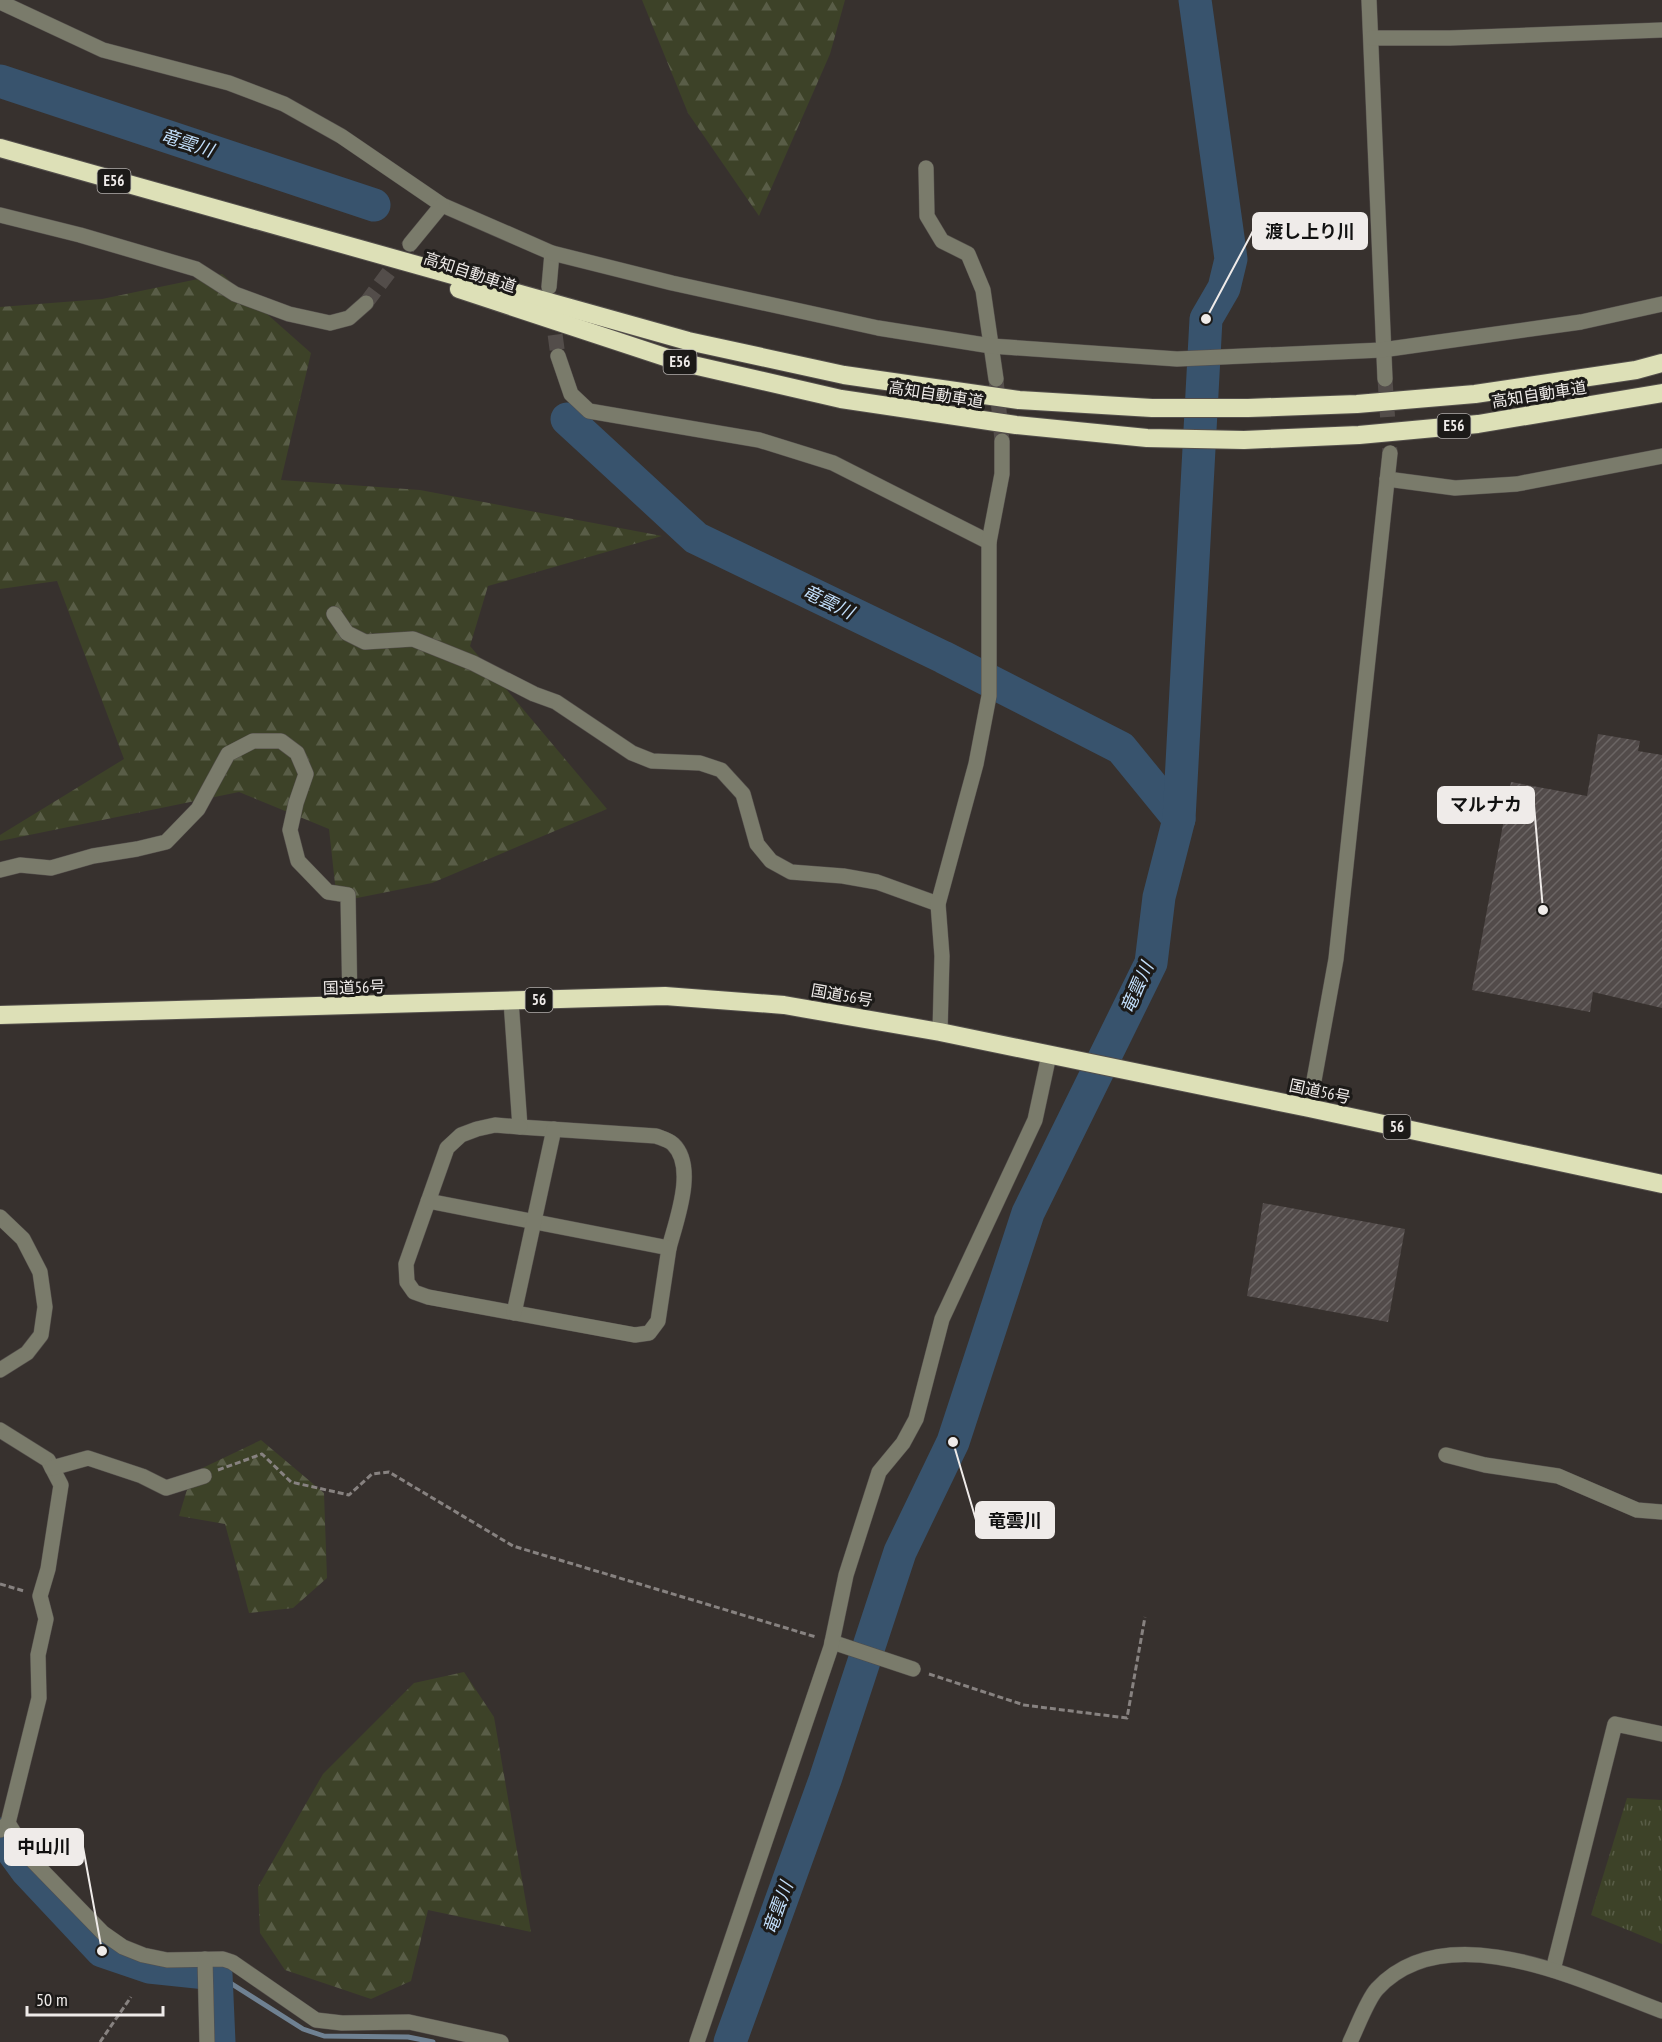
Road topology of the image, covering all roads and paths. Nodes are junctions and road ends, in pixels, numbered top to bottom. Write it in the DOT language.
graph roads {
  1 [pos="1369,0"];
  2 [pos="7,3"];
  3 [pos="1662,30"];
  4 [pos="1372,38"];
  5 [pos="0,148"];
  6 [pos="926,168"];
  7 [pos="441,205"];
  8 [pos="229,213"];
  9 [pos="0,215"];
  10 [pos="410,244"];
  11 [pos="552,253"];
  12 [pos="549,286"];
  13 [pos="366,303"];
  14 [pos="1662,304"];
  15 [pos="991,346"];
  16 [pos="1382,350"];
  17 [pos="558,356"];
  18 [pos="1662,363"];
  19 [pos="996,379"];
  20 [pos="1385,379"];
  21 [pos="1662,393"];
  22 [pos="1002,441"];
  23 [pos="1390,453"];
  24 [pos="1662,456"];
  25 [pos="1387,478"];
  26 [pos="989,542"];
  27 [pos="334,614"];
  28 [pos="0,870"];
  29 [pos="938,904"];
  30 [pos="512,1001"];
  31 [pos="350,1006"];
  32 [pos="0,1015"];
  33 [pos="940,1032"];
  34 [pos="1049,1055"];
  35 [pos="1310,1108"];
  36 [pos="520,1127"];
  37 [pos="554,1129"];
  38 [pos="1662,1184"];
  39 [pos="428,1201"];
  40 [pos="0,1217"];
  41 [pos="534,1222"];
  42 [pos="669,1248"];
  43 [pos="514,1313"];
  44 [pos="0,1370"];
  45 [pos="0,1430"];
  46 [pos="1446,1455"];
  47 [pos="52,1468"];
  48 [pos="204,1476"];
  49 [pos="1662,1512"];
  50 [pos="0,1584"];
  51 [pos="40,1596"];
  52 [pos="1144,1617"];
  53 [pos="832,1642"];
  54 [pos="913,1669"];
  55 [pos="1662,1734"];
  56 [pos="4,1827"];
  57 [pos="205,1959"];
  58 [pos="1553,1970"];
  59 [pos="131,1997"];
  60 [pos="1662,2011"];
  61 [pos="100,2042"];
  62 [pos="207,2042"];
  63 [pos="501,2042"];
  64 [pos="697,2042"];
  65 [pos="1350,2042"];
  1 -- 4 [label="street"];
  2 -- 7 [label="street"];
  3 -- 4 [label="street"];
  4 -- 16 [label="street"];
  5 -- 8 [label="highway, 高知自動車道 / E56"];
  6 -- 15 [label="street"];
  7 -- 10 [label="street"];
  7 -- 11 [label="street"];
  8 -- 18 [label="highway, 高知自動車道 / E56"];
  8 -- 21 [label="highway, 高知自動車道 / E56"];
  9 -- 13 [label="street"];
  11 -- 12 [label="street"];
  11 -- 15 [label="street"];
  14 -- 16 [label="street"];
  15 -- 16 [label="street"];
  15 -- 19 [label="street"];
  16 -- 20 [label="street"];
  17 -- 26 [label="street"];
  22 -- 26 [label="street"];
  23 -- 25 [label="street"];
  24 -- 25 [label="street"];
  25 -- 35 [label="street"];
  26 -- 29 [label="street"];
  27 -- 29 [label="street"];
  28 -- 31 [label="street"];
  29 -- 33 [label="street"];
  30 -- 31 [label="highway, 国道56号 / 56"];
  30 -- 33 [label="highway, 国道56号 / 56"];
  30 -- 36 [label="street"];
  31 -- 32 [label="highway, 国道56号 / 56"];
  33 -- 34 [label="highway, 国道56号 / 56"];
  34 -- 35 [label="highway, 国道56号 / 56"];
  34 -- 53 [label="street"];
  35 -- 38 [label="highway, 国道56号 / 56"];
  36 -- 37 [label="street"];
  36 -- 39 [label="street"];
  37 -- 41 [label="street"];
  37 -- 42 [label="street"];
  39 -- 41 [label="street"];
  39 -- 43 [label="street"];
  40 -- 44 [label="street"];
  41 -- 42 [label="street"];
  41 -- 43 [label="street"];
  42 -- 43 [label="street"];
  45 -- 47 [label="street"];
  46 -- 49 [label="street"];
  47 -- 48 [label="street"];
  47 -- 51 [label="street"];
  48 -- 53 [label="path"];
  50 -- 51 [label="path"];
  51 -- 56 [label="street"];
  52 -- 54 [label="path"];
  53 -- 54 [label="street"];
  53 -- 64 [label="street"];
  55 -- 58 [label="street"];
  56 -- 57 [label="street"];
  57 -- 62 [label="street"];
  57 -- 63 [label="street"];
  58 -- 60 [label="street"];
  58 -- 65 [label="street"];
  59 -- 61 [label="path"];
}
